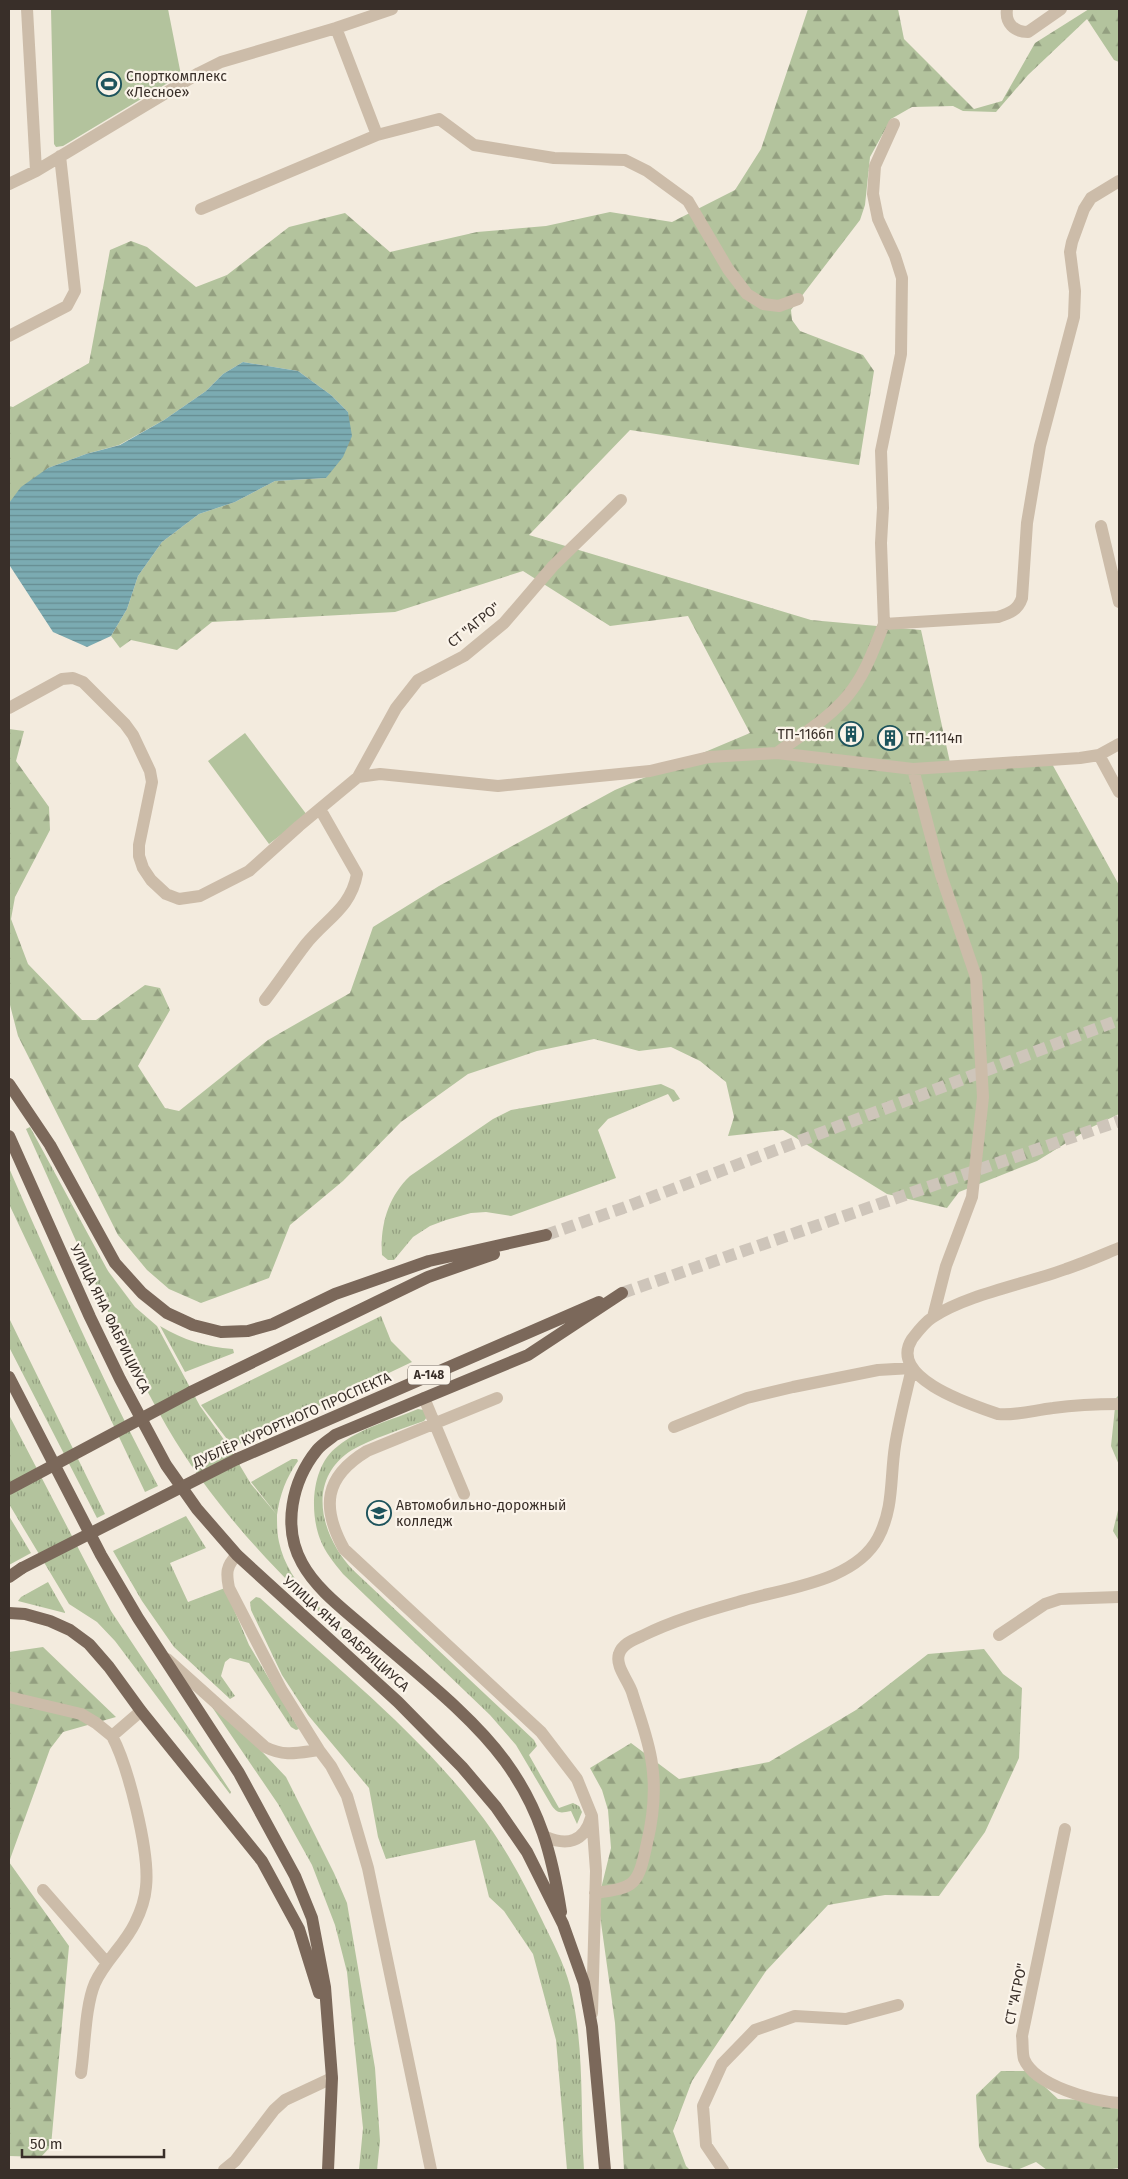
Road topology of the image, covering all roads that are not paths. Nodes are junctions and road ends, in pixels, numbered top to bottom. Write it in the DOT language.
graph roads {
  1 [pos="27,9"];
  2 [pos="392,9"];
  3 [pos="1007,9"];
  4 [pos="1061,9"];
  5 [pos="336,28"];
  6 [pos="894,124"];
  7 [pos="377,135"];
  8 [pos="60,156"];
  9 [pos="36,171"];
  10 [pos="1119,181"];
  11 [pos="9,184"];
  12 [pos="201,209"];
  13 [pos="798,299"];
  14 [pos="9,336"];
  15 [pos="621,500"];
  16 [pos="1101,526"];
  17 [pos="1119,602"];
  18 [pos="884,624"];
  19 [pos="9,708"];
  20 [pos="1119,744"];
  21 [pos="777,753"];
  22 [pos="1099,755"];
  23 [pos="913,769"];
  24 [pos="358,778"];
  25 [pos="1119,792"];
  26 [pos="320,809"];
  27 [pos="265,1000"];
  28 [pos="9,1084"];
  29 [pos="9,1136"];
  30 [pos="1119,1248"];
  31 [pos="933,1317"];
  32 [pos="912,1368"];
  33 [pos="9,1377"];
  34 [pos="424,1398"];
  35 [pos="497,1398"];
  36 [pos="1119,1404"];
  37 [pos="435,1424"];
  38 [pos="674,1427"];
  39 [pos="9,1489"];
  40 [pos="464,1494"];
  41 [pos="237,1555"];
  42 [pos="9,1577"];
  43 [pos="1119,1597"];
  44 [pos="9,1614"];
  45 [pos="999,1635"];
  46 [pos="160,1652"];
  47 [pos="9,1697"];
  48 [pos="142,1711"];
  49 [pos="112,1736"];
  50 [pos="319,1750"];
  51 [pos="592,1816"];
  52 [pos="1065,1829"];
  53 [pos="546,1837"];
  54 [pos="43,1890"];
  55 [pos="595,1893"];
  56 [pos="563,1924"];
  57 [pos="107,1963"];
  58 [pos="898,2005"];
  59 [pos="328,2024"];
  60 [pos="592,2027"];
  61 [pos="81,2073"];
  62 [pos="332,2078"];
  63 [pos="1119,2103"];
  64 [pos="224,2170"];
  65 [pos="328,2170"];
  66 [pos="431,2170"];
  67 [pos="605,2170"];
  68 [pos="723,2170"];
  1 -- 9 [label="street"];
  2 -- 5 [label="street"];
  3 -- 4 [label="street"];
  5 -- 7 [label="street"];
  5 -- 8 [label="street"];
  6 -- 18 [label="street"];
  7 -- 12 [label="street"];
  7 -- 13 [label="street"];
  8 -- 9 [label="street"];
  8 -- 14 [label="street"];
  9 -- 11 [label="street"];
  10 -- 18 [label="street"];
  15 -- 24 [label="street, СТ \"АГРО\""];
  16 -- 17 [label="street"];
  18 -- 21 [label="street"];
  19 -- 26 [label="street"];
  20 -- 22 [label="street"];
  21 -- 23 [label="street"];
  21 -- 24 [label="street"];
  22 -- 23 [label="street"];
  22 -- 25 [label="street"];
  23 -- 31 [label="street"];
  24 -- 26 [label="street"];
  26 -- 27 [label="street"];
  28 -- 39 [label="main road, bridge"];
  29 -- 41 [label="main road, УЛИЦА ЯНА ФАБРИЦИУСА / А-148"];
  30 -- 31 [label="street"];
  31 -- 32 [label="street"];
  32 -- 36 [label="street"];
  32 -- 38 [label="street"];
  32 -- 55 [label="street"];
  33 -- 46 [label="main road"];
  34 -- 37 [label="street"];
  34 -- 42 [label="main road, ДУБЛЁР КУРОРТНОГО ПРОСПЕКТА / А-148, bridge"];
  34 -- 53 [label="main road, А-148"];
  35 -- 37 [label="street"];
  37 -- 40 [label="street"];
  37 -- 51 [label="street"];
  41 -- 50 [label="street"];
  41 -- 56 [label="main road, УЛИЦА ЯНА ФАБРИЦИУСА / А-148"];
  43 -- 45 [label="street"];
  44 -- 48 [label="main road"];
  46 -- 50 [label="street"];
  46 -- 59 [label="main road"];
  47 -- 49 [label="street"];
  48 -- 49 [label="street"];
  48 -- 59 [label="main road"];
  49 -- 57 [label="street"];
  50 -- 66 [label="street"];
  51 -- 53 [label="street"];
  51 -- 55 [label="street"];
  52 -- 63 [label="street, СТ \"АГРО\""];
  53 -- 56 [label="main road, А-148"];
  54 -- 57 [label="street"];
  55 -- 60 [label="street"];
  56 -- 60 [label="main road, УЛИЦА ЯНА ФАБРИЦИУСА / А-148"];
  57 -- 61 [label="street"];
  58 -- 68 [label="street"];
  59 -- 62 [label="main road"];
  60 -- 67 [label="main road, УЛИЦА ЯНА ФАБРИЦИУСА / А-148"];
  62 -- 64 [label="street"];
  62 -- 65 [label="main road"];
}
